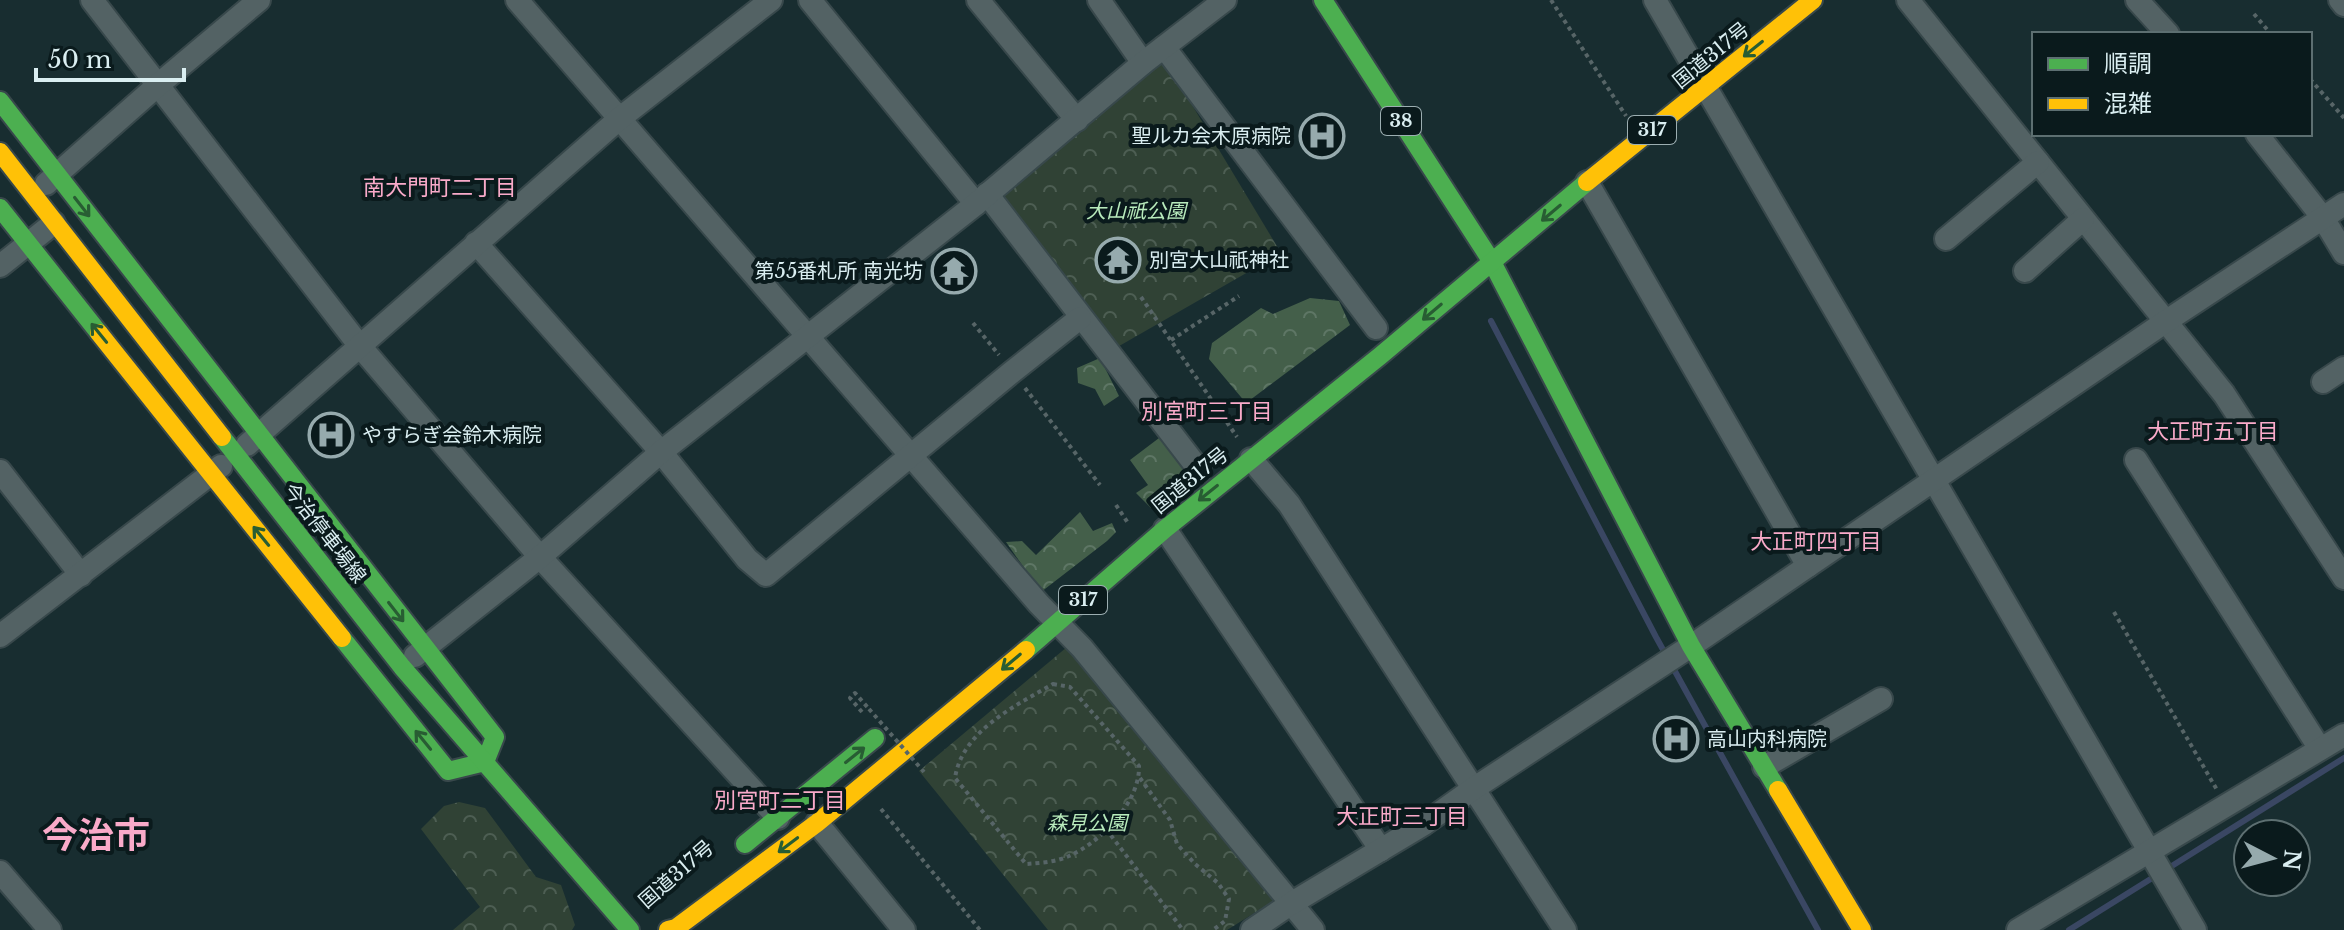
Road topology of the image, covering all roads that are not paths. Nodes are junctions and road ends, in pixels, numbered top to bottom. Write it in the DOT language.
graph roads {
  1 [pos="92,0"];
  2 [pos="259,0"];
  3 [pos="517,0"];
  4 [pos="771,0"];
  5 [pos="810,0"];
  6 [pos="978,0"];
  7 [pos="1099,0"];
  8 [pos="1225,0"];
  9 [pos="1323,0"];
  10 [pos="1655,0"];
  11 [pos="1813,0"];
  12 [pos="1908,0"];
  13 [pos="2137,0"];
  14 [pos="2340,0"];
  15 [pos="2344,5"];
  16 [pos="2166,32"];
  17 [pos="1164,47"];
  18 [pos="1143,63"];
  19 [pos="158,85"];
  20 [pos="1706,88"];
  21 [pos="0,101"];
  22 [pos="619,119"];
  23 [pos="1077,120"];
  24 [pos="2259,136"];
  25 [pos="0,152"];
  26 [pos="2038,162"];
  27 [pos="57,174"];
  28 [pos="1587,182"];
  29 [pos="33,196"];
  30 [pos="982,199"];
  31 [pos="2344,204"];
  32 [pos="0,208"];
  33 [pos="2323,218"];
  34 [pos="2083,219"];
  35 [pos="54,223"];
  36 [pos="1946,239"];
  37 [pos="476,243"];
  38 [pos="28,244"];
  39 [pos="2344,253"];
  40 [pos="1492,262"];
  41 [pos="0,266"];
  42 [pos="2025,271"];
  43 [pos="1080,318"];
  44 [pos="2165,322"];
  45 [pos="1376,328"];
  46 [pos="808,336"];
  47 [pos="359,345"];
  48 [pos="2344,368"];
  49 [pos="2323,382"];
  50 [pos="259,434"];
  51 [pos="661,452"];
  52 [pos="236,455"];
  53 [pos="912,456"];
  54 [pos="1251,459"];
  55 [pos="2136,460"];
  56 [pos="0,471"];
  57 [pos="1199,472"];
  58 [pos="211,474"];
  59 [pos="1933,480"];
  60 [pos="1165,529"];
  61 [pos="540,557"];
  62 [pos="1808,566"];
  63 [pos="81,575"];
  64 [pos="2344,578"];
  65 [pos="1058,623"];
  66 [pos="0,636"];
  67 [pos="1691,646"];
  68 [pos="424,648"];
  69 [pos="402,667"];
  70 [pos="1881,699"];
  71 [pos="885,730"];
  72 [pos="2344,735"];
  73 [pos="2320,749"];
  74 [pos="485,762"];
  75 [pos="1764,767"];
  76 [pos="1473,789"];
  77 [pos="778,818"];
  78 [pos="817,823"];
  79 [pos="1381,850"];
  80 [pos="2148,852"];
  81 [pos="731,855"];
  82 [pos="0,872"];
  83 [pos="1292,903"];
  84 [pos="50,930"];
  85 [pos="630,930"];
  86 [pos="668,930"];
  87 [pos="904,930"];
  88 [pos="1252,930"];
  89 [pos="1313,930"];
  90 [pos="1565,930"];
  91 [pos="1862,930"];
  92 [pos="2018,930"];
  93 [pos="2195,930"];
  1 -- 19 [label="street"];
  2 -- 19 [label="street"];
  3 -- 22 [label="street"];
  4 -- 22 [label="street"];
  5 -- 30 [label="street"];
  6 -- 23 [label="street"];
  7 -- 18 [label="street"];
  8 -- 17 [label="street"];
  9 -- 40 [label="main road, 38"];
  10 -- 20 [label="street"];
  11 -- 20 [label="main road, 国道317号 / 317, one-way"];
  12 -- 26 [label="street"];
  13 -- 16 [label="street"];
  14 -- 15 [label="street"];
  17 -- 18 [label="street"];
  17 -- 45 [label="street"];
  18 -- 23 [label="street"];
  19 -- 27 [label="street"];
  19 -- 47 [label="street"];
  20 -- 28 [label="main road, 国道317号 / 317"];
  20 -- 59 [label="street"];
  21 -- 27 [label="main road"];
  22 -- 37 [label="street"];
  22 -- 46 [label="street"];
  23 -- 30 [label="street"];
  24 -- 33 [label="street"];
  25 -- 29 [label="main road, 今治停車場線"];
  26 -- 34 [label="street"];
  26 -- 36 [label="street"];
  27 -- 29 [label="street"];
  27 -- 50 [label="main road, one-way"];
  28 -- 40 [label="main road, 国道317号 / 317, one-way"];
  28 -- 62 [label="street"];
  29 -- 35 [label="main road, 今治停車場線"];
  30 -- 43 [label="street"];
  30 -- 46 [label="street"];
  31 -- 33 [label="street"];
  32 -- 38 [label="main road"];
  33 -- 39 [label="street"];
  33 -- 44 [label="street"];
  34 -- 42 [label="street"];
  34 -- 44 [label="street"];
  35 -- 38 [label="street"];
  35 -- 52 [label="main road, 今治停車場線"];
  37 -- 47 [label="street"];
  37 -- 51 [label="street"];
  38 -- 41 [label="street"];
  58 -- 38 [label="main road, one-way"];
  40 -- 54 [label="main road, 国道317号 / 317, one-way"];
  40 -- 67 [label="main road"];
  43 -- 53 [label="street"];
  43 -- 57 [label="street"];
  44 -- 59 [label="street"];
  44 -- 64 [label="street"];
  46 -- 51 [label="street"];
  46 -- 53 [label="street"];
  47 -- 50 [label="street"];
  47 -- 61 [label="street"];
  48 -- 49 [label="street"];
  50 -- 52 [label="street"];
  50 -- 68 [label="main road, one-way"];
  51 -- 53 [label="street"];
  51 -- 61 [label="street"];
  52 -- 58 [label="street"];
  52 -- 69 [label="main road, 今治停車場線"];
  53 -- 65 [label="street"];
  54 -- 60 [label="main road, 国道317号 / 317, one-way"];
  54 -- 76 [label="street"];
  55 -- 73 [label="street"];
  56 -- 63 [label="street"];
  58 -- 63 [label="street"];
  74 -- 58 [label="main road, one-way"];
  59 -- 62 [label="street"];
  59 -- 80 [label="street"];
  60 -- 65 [label="main road, 国道317号 / 317"];
  60 -- 79 [label="street"];
  61 -- 68 [label="street"];
  61 -- 77 [label="street"];
  62 -- 67 [label="street"];
  63 -- 66 [label="street"];
  65 -- 78 [label="main road, 国道317号 / 317, one-way"];
  65 -- 83 [label="street"];
  67 -- 75 [label="main road"];
  67 -- 76 [label="street"];
  68 -- 69 [label="street"];
  68 -- 74 [label="main road"];
  69 -- 74 [label="main road, 今治停車場線"];
  70 -- 75 [label="street"];
  77 -- 71 [label="main road, 国道317号, one-way"];
  72 -- 73 [label="street"];
  73 -- 80 [label="street"];
  74 -- 85 [label="main road, 今治停車場線"];
  75 -- 91 [label="main road"];
  76 -- 79 [label="street"];
  76 -- 90 [label="street"];
  77 -- 81 [label="main road, 国道317号"];
  78 -- 86 [label="main road, 国道317号 / 317, one-way"];
  78 -- 87 [label="street"];
  79 -- 83 [label="street"];
  80 -- 92 [label="street"];
  80 -- 93 [label="street"];
  82 -- 84 [label="street"];
  83 -- 88 [label="street"];
  83 -- 89 [label="street"];
}
